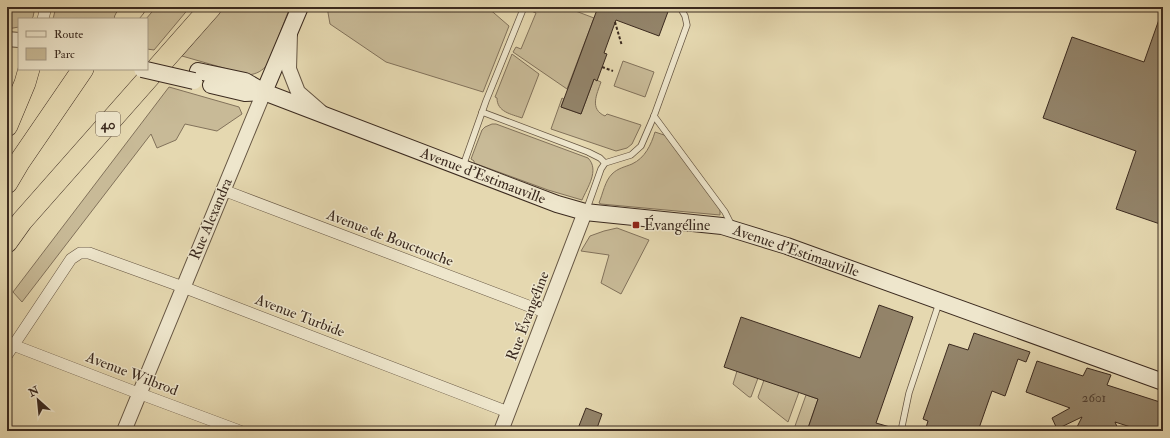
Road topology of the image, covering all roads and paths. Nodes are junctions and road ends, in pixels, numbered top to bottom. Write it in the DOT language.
graph roads {
  1 [pos="46,7"];
  2 [pos="135,7"];
  3 [pos="211,7"];
  4 [pos="300,7"];
  5 [pos="524,7"];
  6 [pos="680,7"];
  7 [pos="43,18"];
  8 [pos="126,18"];
  9 [pos="616,22"];
  10 [pos="290,33"];
  11 [pos="7,39"];
  12 [pos="18,40"];
  13 [pos="622,46"];
  14 [pos="148,59"];
  15 [pos="602,67"];
  16 [pos="29,70"];
  17 [pos="82,70"];
  18 [pos="148,70"];
  19 [pos="613,70"];
  20 [pos="196,76"];
  21 [pos="264,92"];
  22 [pos="482,112"];
  23 [pos="326,116"];
  24 [pos="654,116"];
  25 [pos="7,126"];
  26 [pos="605,163"];
  27 [pos="463,168"];
  28 [pos="7,183"];
  29 [pos="223,190"];
  30 [pos="585,212"];
  31 [pos="733,229"];
  32 [pos="7,242"];
  33 [pos="183,287"];
  34 [pos="940,301"];
  35 [pos="547,313"];
  36 [pos="13,345"];
  37 [pos="7,355"];
  38 [pos="1163,382"];
  39 [pos="140,393"];
  40 [pos="508,412"];
  41 [pos="124,431"];
  42 [pos="240,431"];
  43 [pos="501,431"];
  44 [pos="901,431"];
  1 -- 7 [label="street"];
  2 -- 8 [label="highway"];
  3 -- 32 [label="highway, 40"];
  4 -- 10 [label="main road, Rue Alexandra"];
  5 -- 22 [label="lane"];
  6 -- 24 [label="lane"];
  9 -- 13 [label="path"];
  10 -- 21 [label="main road, Rue Alexandra"];
  10 -- 23 [label="street"];
  11 -- 12 [label="street"];
  14 -- 20 [label="main road, Avenue d'Estimauville"];
  15 -- 19 [label="path"];
  16 -- 25 [label="highway"];
  17 -- 28 [label="highway"];
  18 -- 20 [label="main road, Avenue d'Estimauville, bridge"];
  20 -- 21 [label="main road, Avenue d'Estimauville"];
  21 -- 23 [label="main road, Avenue d'Estimauville"];
  21 -- 29 [label="street, Rue Alexandra"];
  22 -- 26 [label="lane"];
  22 -- 27 [label="lane"];
  23 -- 27 [label="main road, Avenue d'Estimauville"];
  24 -- 26 [label="lane"];
  24 -- 31 [label="lane"];
  26 -- 30 [label="lane"];
  27 -- 30 [label="main road, Avenue d'Estimauville"];
  29 -- 33 [label="street, Rue Alexandra"];
  29 -- 35 [label="street, Avenue de Bouctouche"];
  30 -- 31 [label="main road, Avenue d'Estimauville"];
  30 -- 35 [label="street, Rue Évangéline"];
  31 -- 34 [label="main road, Avenue d'Estimauville"];
  33 -- 36 [label="street, Avenue Turbide"];
  33 -- 39 [label="street, Rue Alexandra"];
  33 -- 40 [label="street, Avenue Turbide"];
  34 -- 38 [label="main road, Avenue d'Estimauville"];
  34 -- 44 [label="lane"];
  35 -- 40 [label="street, Rue Évangéline"];
  36 -- 37 [label="street"];
  36 -- 39 [label="street, Avenue Wilbrod"];
  39 -- 41 [label="street, Rue Alexandra"];
  39 -- 42 [label="street, Avenue Wilbrod"];
  40 -- 43 [label="street, Rue Évangéline"];
}
